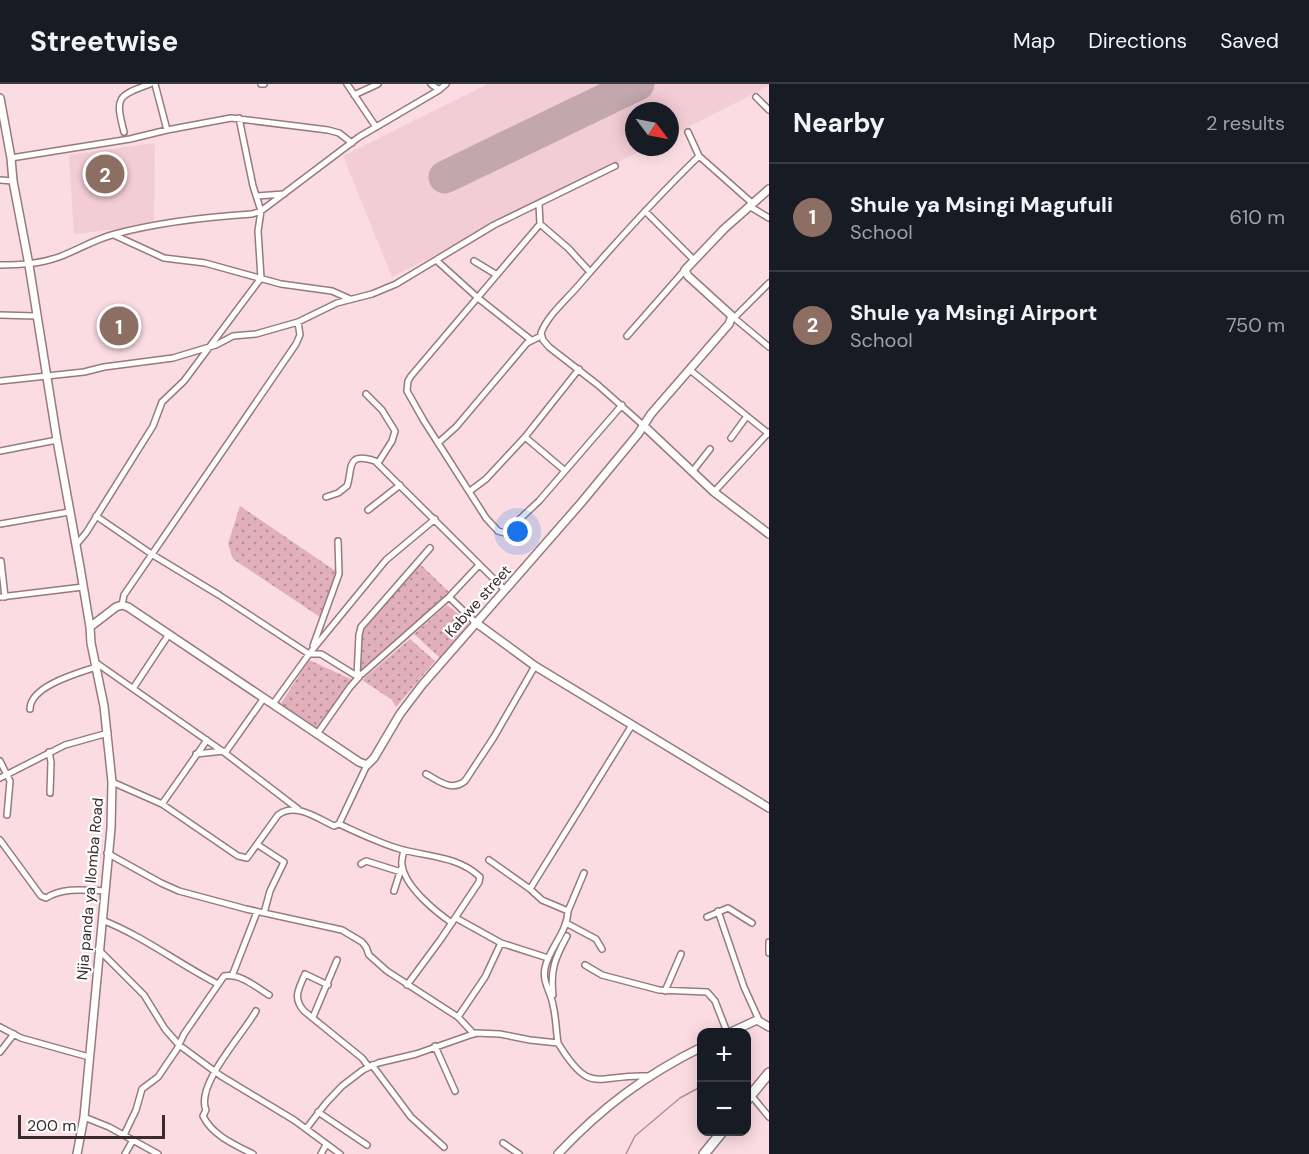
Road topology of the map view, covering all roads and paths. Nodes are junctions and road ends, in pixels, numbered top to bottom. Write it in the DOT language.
graph roads {
  1 [pos="150,84"];
  2 [pos="155,84"];
  3 [pos="347,84"];
  4 [pos="378,84"];
  5 [pos="431,84"];
  6 [pos="446,84"];
  7 [pos="439,90"];
  8 [pos="354,95"];
  9 [pos="756,97"];
  10 [pos="0,98"];
  11 [pos="769,110"];
  12 [pos="239,118"];
  13 [pos="375,127"];
  14 [pos="167,130"];
  15 [pos="124,132"];
  16 [pos="688,132"];
  17 [pos="352,143"];
  18 [pos="699,156"];
  19 [pos="11,158"];
  20 [pos="615,166"];
  21 [pos="0,180"];
  22 [pos="13,181"];
  23 [pos="769,189"];
  24 [pos="285,194"];
  25 [pos="257,196"];
  26 [pos="539,204"];
  27 [pos="750,204"];
  28 [pos="261,211"];
  29 [pos="645,211"];
  30 [pos="769,218"];
  31 [pos="540,224"];
  32 [pos="113,235"];
  33 [pos="436,260"];
  34 [pos="694,260"];
  35 [pos="474,261"];
  36 [pos="0,265"];
  37 [pos="29,265"];
  38 [pos="685,270"];
  39 [pos="590,272"];
  40 [pos="497,275"];
  41 [pos="261,278"];
  42 [pos="769,283"];
  43 [pos="478,298"];
  44 [pos="350,299"];
  45 [pos="0,315"];
  46 [pos="36,316"];
  47 [pos="733,317"];
  48 [pos="298,322"];
  49 [pos="541,336"];
  50 [pos="627,336"];
  51 [pos="531,340"];
  52 [pos="210,347"];
  53 [pos="769,347"];
  54 [pos="579,369"];
  55 [pos="690,369"];
  56 [pos="46,376"];
  57 [pos="0,381"];
  58 [pos="366,394"];
  59 [pos="622,405"];
  60 [pos="747,416"];
  61 [pos="643,425"];
  62 [pos="769,433"];
  63 [pos="525,436"];
  64 [pos="731,438"];
  65 [pos="57,440"];
  66 [pos="438,442"];
  67 [pos="710,449"];
  68 [pos="0,451"];
  69 [pos="378,463"];
  70 [pos="564,470"];
  71 [pos="692,472"];
  72 [pos="400,484"];
  73 [pos="470,491"];
  74 [pos="714,492"];
  75 [pos="326,497"];
  76 [pos="368,510"];
  77 [pos="69,512"];
  78 [pos="96,516"];
  79 [pos="435,519"];
  80 [pos="0,524"];
  81 [pos="769,534"];
  82 [pos="338,541"];
  83 [pos="75,546"];
  84 [pos="430,548"];
  85 [pos="153,555"];
  86 [pos="1,561"];
  87 [pos="479,565"];
  88 [pos="83,587"];
  89 [pos="505,590"];
  90 [pos="3,597"];
  91 [pos="449,597"];
  92 [pos="122,605"];
  93 [pos="475,622"];
  94 [pos="90,627"];
  95 [pos="170,634"];
  96 [pos="311,651"];
  97 [pos="95,664"];
  98 [pos="535,666"];
  99 [pos="358,677"];
  100 [pos="134,687"];
  101 [pos="264,698"];
  102 [pos="273,704"];
  103 [pos="30,709"];
  104 [pos="632,726"];
  105 [pos="108,733"];
  106 [pos="317,734"];
  107 [pos="207,740"];
  108 [pos="49,752"];
  109 [pos="225,752"];
  110 [pos="196,754"];
  111 [pos="0,761"];
  112 [pos="367,765"];
  113 [pos="8,774"];
  114 [pos="426,774"];
  115 [pos="0,778"];
  116 [pos="112,782"];
  117 [pos="50,793"];
  118 [pos="162,804"];
  119 [pos="769,808"];
  120 [pos="299,810"];
  121 [pos="7,815"];
  122 [pos="339,824"];
  123 [pos="0,840"];
  124 [pos="258,845"];
  125 [pos="404,850"];
  126 [pos="107,854"];
  127 [pos="489,860"];
  128 [pos="361,864"];
  129 [pos="402,865"];
  130 [pos="400,872"];
  131 [pos="584,873"];
  132 [pos="530,889"];
  133 [pos="104,891"];
  134 [pos="394,891"];
  135 [pos="568,911"];
  136 [pos="718,911"];
  137 [pos="257,912"];
  138 [pos="264,913"];
  139 [pos="707,917"];
  140 [pos="102,920"];
  141 [pos="454,920"];
  142 [pos="752,922"];
  143 [pos="566,923"];
  144 [pos="567,936"];
  145 [pos="769,942"];
  146 [pos="501,943"];
  147 [pos="98,949"];
  148 [pos="602,949"];
  149 [pos="769,953"];
  150 [pos="681,954"];
  151 [pos="548,958"];
  152 [pos="338,960"];
  153 [pos="585,965"];
  154 [pos="232,976"];
  155 [pos="218,984"];
  156 [pos="328,985"];
  157 [pos="407,985"];
  158 [pos="665,991"];
  159 [pos="269,995"];
  160 [pos="553,1003"];
  161 [pos="256,1011"];
  162 [pos="312,1017"];
  163 [pos="458,1017"];
  164 [pos="759,1020"];
  165 [pos="0,1027"];
  166 [pos="769,1027"];
  167 [pos="727,1028"];
  168 [pos="739,1028"];
  169 [pos="14,1034"];
  170 [pos="474,1034"];
  171 [pos="558,1043"];
  172 [pos="179,1045"];
  173 [pos="435,1046"];
  174 [pos="697,1050"];
  175 [pos="0,1052"];
  176 [pos="89,1057"];
  177 [pos="371,1066"];
  178 [pos="215,1071"];
  179 [pos="769,1074"];
  180 [pos="647,1076"];
  181 [pos="455,1091"];
  182 [pos="751,1096"];
  183 [pos="751,1100"];
  184 [pos="318,1112"];
  185 [pos="84,1117"];
  186 [pos="769,1117"];
  187 [pos="306,1129"];
  188 [pos="124,1135"];
  189 [pos="718,1136"];
  190 [pos="133,1140"];
  191 [pos="503,1143"];
  192 [pos="326,1144"];
  193 [pos="367,1145"];
  194 [pos="444,1148"];
  195 [pos="77,1154"];
  196 [pos="125,1154"];
  197 [pos="158,1154"];
  198 [pos="253,1154"];
  199 [pos="321,1154"];
  200 [pos="340,1154"];
  201 [pos="519,1154"];
  202 [pos="558,1154"];
  203 [pos="704,1154"];
  1 -- 15 [label="street"];
  2 -- 14 [label="street"];
  3 -- 8 [label="street"];
  4 -- 8 [label="street"];
  5 -- 7 [label="street"];
  6 -- 7 [label="street"];
  7 -- 13 [label="street"];
  8 -- 13 [label="street"];
  9 -- 11 [label="street"];
  10 -- 19 [label="main road, Njia panda ya Ilomba Road"];
  12 -- 14 [label="street"];
  12 -- 17 [label="street"];
  12 -- 25 [label="street"];
  13 -- 17 [label="street"];
  14 -- 19 [label="street"];
  16 -- 18 [label="street"];
  17 -- 24 [label="street"];
  18 -- 27 [label="street"];
  18 -- 29 [label="street"];
  19 -- 22 [label="main road, Njia panda ya Ilomba Road"];
  20 -- 26 [label="street"];
  21 -- 22 [label="street"];
  22 -- 37 [label="main road, Njia panda ya Ilomba Road"];
  23 -- 27 [label="main road"];
  24 -- 25 [label="street"];
  24 -- 28 [label="street"];
  25 -- 28 [label="street"];
  26 -- 31 [label="street"];
  26 -- 33 [label="street"];
  27 -- 30 [label="street"];
  27 -- 34 [label="main road"];
  28 -- 32 [label="street"];
  28 -- 41 [label="street"];
  29 -- 34 [label="street"];
  29 -- 39 [label="street"];
  31 -- 39 [label="street"];
  31 -- 40 [label="street"];
  32 -- 37 [label="street"];
  32 -- 41 [label="street"];
  33 -- 43 [label="street"];
  33 -- 44 [label="street"];
  34 -- 38 [label="main road"];
  35 -- 40 [label="street"];
  36 -- 37 [label="street"];
  37 -- 46 [label="main road, Njia panda ya Ilomba Road"];
  38 -- 47 [label="main road"];
  38 -- 50 [label="street"];
  39 -- 49 [label="street"];
  40 -- 43 [label="street"];
  41 -- 44 [label="street"];
  41 -- 52 [label="street"];
  42 -- 47 [label="street"];
  43 -- 51 [label="street"];
  43 -- 66 [label="street"];
  44 -- 48 [label="street"];
  45 -- 46 [label="street"];
  46 -- 56 [label="main road, Njia panda ya Ilomba Road"];
  47 -- 53 [label="street"];
  47 -- 55 [label="main road, Kabwe street"];
  48 -- 52 [label="street"];
  48 -- 85 [label="street"];
  49 -- 51 [label="street"];
  49 -- 54 [label="street"];
  51 -- 66 [label="street"];
  52 -- 56 [label="street"];
  52 -- 78 [label="street"];
  54 -- 59 [label="street"];
  54 -- 63 [label="street"];
  55 -- 60 [label="street"];
  55 -- 61 [label="main road, Kabwe street"];
  56 -- 57 [label="street"];
  56 -- 65 [label="main road, Njia panda ya Ilomba Road"];
  58 -- 69 [label="street"];
  59 -- 61 [label="street"];
  59 -- 70 [label="street"];
  60 -- 62 [label="street"];
  60 -- 64 [label="street"];
  61 -- 71 [label="main road"];
  61 -- 89 [label="main road, Kabwe street"];
  62 -- 74 [label="street"];
  63 -- 70 [label="street"];
  63 -- 73 [label="street"];
  65 -- 68 [label="street"];
  65 -- 77 [label="main road, Njia panda ya Ilomba Road"];
  66 -- 73 [label="street"];
  67 -- 71 [label="street"];
  69 -- 72 [label="street"];
  69 -- 75 [label="street"];
  70 -- 73 [label="street"];
  71 -- 74 [label="main road"];
  72 -- 76 [label="street"];
  72 -- 79 [label="street"];
  74 -- 81 [label="main road"];
  77 -- 80 [label="street"];
  77 -- 83 [label="main road, Njia panda ya Ilomba Road"];
  78 -- 83 [label="street"];
  78 -- 85 [label="street"];
  79 -- 87 [label="street"];
  79 -- 96 [label="street"];
  82 -- 96 [label="street"];
  83 -- 88 [label="main road, Njia panda ya Ilomba Road"];
  84 -- 99 [label="street"];
  85 -- 92 [label="street"];
  85 -- 96 [label="street"];
  86 -- 90 [label="street"];
  87 -- 89 [label="street"];
  87 -- 91 [label="street"];
  88 -- 90 [label="street"];
  88 -- 94 [label="main road, Njia panda ya Ilomba Road"];
  89 -- 93 [label="main road, Kabwe street"];
  91 -- 93 [label="street"];
  91 -- 99 [label="street"];
  92 -- 94 [label="main road"];
  92 -- 95 [label="main road"];
  93 -- 98 [label="main road"];
  93 -- 112 [label="main road, Kabwe street"];
  94 -- 97 [label="main road, Njia panda ya Ilomba Road"];
  95 -- 100 [label="street"];
  95 -- 101 [label="main road"];
  96 -- 99 [label="street"];
  96 -- 102 [label="street"];
  97 -- 100 [label="street"];
  97 -- 103 [label="street"];
  97 -- 105 [label="main road, Njia panda ya Ilomba Road"];
  98 -- 104 [label="main road"];
  98 -- 114 [label="street"];
  99 -- 106 [label="street"];
  100 -- 107 [label="street"];
  101 -- 102 [label="main road"];
  101 -- 109 [label="street"];
  102 -- 106 [label="main road"];
  104 -- 119 [label="main road"];
  104 -- 132 [label="street"];
  105 -- 108 [label="street"];
  105 -- 116 [label="main road, Njia panda ya Ilomba Road"];
  106 -- 112 [label="main road"];
  107 -- 109 [label="street"];
  107 -- 110 [label="street"];
  108 -- 113 [label="street"];
  108 -- 117 [label="street"];
  109 -- 110 [label="street"];
  109 -- 120 [label="street"];
  110 -- 118 [label="street"];
  111 -- 113 [label="street"];
  112 -- 122 [label="street"];
  113 -- 115 [label="street"];
  113 -- 121 [label="street"];
  116 -- 118 [label="street"];
  116 -- 126 [label="main road, Njia panda ya Ilomba Road"];
  118 -- 124 [label="street"];
  120 -- 122 [label="street"];
  120 -- 124 [label="street"];
  122 -- 125 [label="street"];
  123 -- 133 [label="street"];
  124 -- 138 [label="street"];
  125 -- 129 [label="street"];
  125 -- 141 [label="street"];
  126 -- 133 [label="main road, Njia panda ya Ilomba Road"];
  126 -- 137 [label="street"];
  127 -- 132 [label="street"];
  128 -- 130 [label="street"];
  129 -- 130 [label="street"];
  129 -- 141 [label="street"];
  130 -- 134 [label="street"];
  131 -- 135 [label="street"];
  132 -- 135 [label="street"];
  133 -- 140 [label="main road, Njia panda ya Ilomba Road"];
  135 -- 143 [label="street"];
  136 -- 139 [label="street"];
  136 -- 142 [label="street"];
  136 -- 164 [label="street"];
  137 -- 138 [label="street"];
  137 -- 154 [label="street"];
  138 -- 157 [label="street"];
  140 -- 147 [label="main road, Njia panda ya Ilomba Road"];
  140 -- 155 [label="street"];
  141 -- 146 [label="street"];
  141 -- 157 [label="street"];
  143 -- 148 [label="street"];
  143 -- 151 [label="street"];
  144 -- 160 [label="street"];
  145 -- 149 [label="street"];
  146 -- 151 [label="street"];
  146 -- 163 [label="street"];
  147 -- 172 [label="street"];
  147 -- 176 [label="main road, Njia panda ya Ilomba Road"];
  150 -- 158 [label="street"];
  151 -- 160 [label="street"];
  152 -- 156 [label="street"];
  153 -- 158 [label="street"];
  154 -- 155 [label="street"];
  154 -- 159 [label="street"];
  155 -- 172 [label="street"];
  156 -- 162 [label="street"];
  156 -- 162 [label="street"];
  157 -- 163 [label="street"];
  158 -- 167 [label="street"];
  160 -- 171 [label="street"];
  161 -- 178 [label="street"];
  162 -- 177 [label="street"];
  163 -- 170 [label="street"];
  164 -- 166 [label="main road"];
  164 -- 168 [label="main road"];
  165 -- 169 [label="street"];
  169 -- 175 [label="street"];
  169 -- 176 [label="street"];
  170 -- 171 [label="street"];
  170 -- 173 [label="street"];
  171 -- 180 [label="street"];
  172 -- 178 [label="street"];
  172 -- 188 [label="street"];
  173 -- 177 [label="street"];
  173 -- 181 [label="street"];
  174 -- 180 [label="main road"];
  176 -- 185 [label="main road, Njia panda ya Ilomba Road"];
  177 -- 184 [label="street"];
  177 -- 194 [label="street"];
  178 -- 187 [label="street"];
  178 -- 198 [label="street"];
  179 -- 182 [label="highway"];
  180 -- 202 [label="main road"];
  183 -- 186 [label="street"];
  184 -- 187 [label="street"];
  184 -- 193 [label="street"];
  185 -- 188 [label="street"];
  185 -- 195 [label="main road, Njia panda ya Ilomba Road"];
  187 -- 192 [label="street"];
  188 -- 190 [label="street"];
  189 -- 203 [label="highway"];
  190 -- 196 [label="street"];
  190 -- 197 [label="street"];
  191 -- 201 [label="street"];
  192 -- 199 [label="street"];
  192 -- 200 [label="street"];
}
